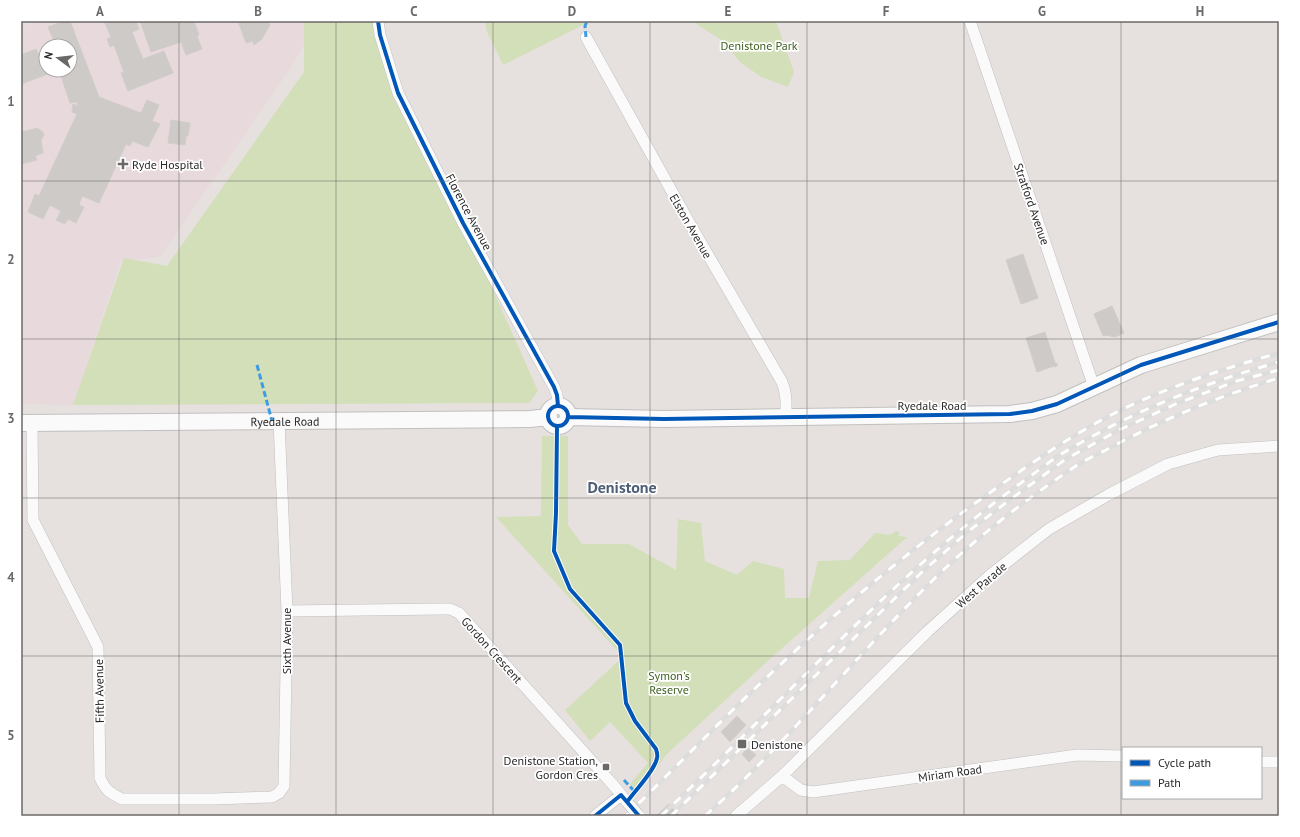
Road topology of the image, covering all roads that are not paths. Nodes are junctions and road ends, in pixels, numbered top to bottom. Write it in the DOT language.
graph roads {
  1 [pos="378,21"];
  2 [pos="970,21"];
  3 [pos="586,37"];
  4 [pos="1279,322"];
  5 [pos="1094,387"];
  6 [pos="558,414"];
  7 [pos="786,416"];
  8 [pos="279,421"];
  9 [pos="27,424"];
  10 [pos="1279,446"];
  11 [pos="287,611"];
  12 [pos="1122,756"];
  13 [pos="1262,762"];
  14 [pos="1279,762"];
  15 [pos="782,776"];
  16 [pos="214,799"];
  17 [pos="624,799"];
  18 [pos="595,816"];
  19 [pos="639,816"];
  20 [pos="736,816"];
  1 -- 6 [label="street, Florence Avenue"];
  2 -- 5 [label="street, Stratford Avenue"];
  3 -- 7 [label="street, Elston Avenue"];
  4 -- 5 [label="street, Ryedale Road"];
  5 -- 7 [label="street, Ryedale Road"];
  6 -- 7 [label="street, Ryedale Road"];
  6 -- 8 [label="street, Ryedale Road"];
  8 -- 9 [label="street, Ryedale Road"];
  8 -- 11 [label="street, Sixth Avenue"];
  9 -- 16 [label="street, Fifth Avenue"];
  10 -- 15 [label="street, West Parade"];
  11 -- 16 [label="street, Sixth Avenue"];
  11 -- 17 [label="street, Gordon Crescent"];
  12 -- 15 [label="street, Miriam Road"];
  13 -- 14 [label="street"];
  15 -- 20 [label="street, West Parade"];
  17 -- 18 [label="street"];
  17 -- 19 [label="street, Gordon Crescent, bridge"];
}
